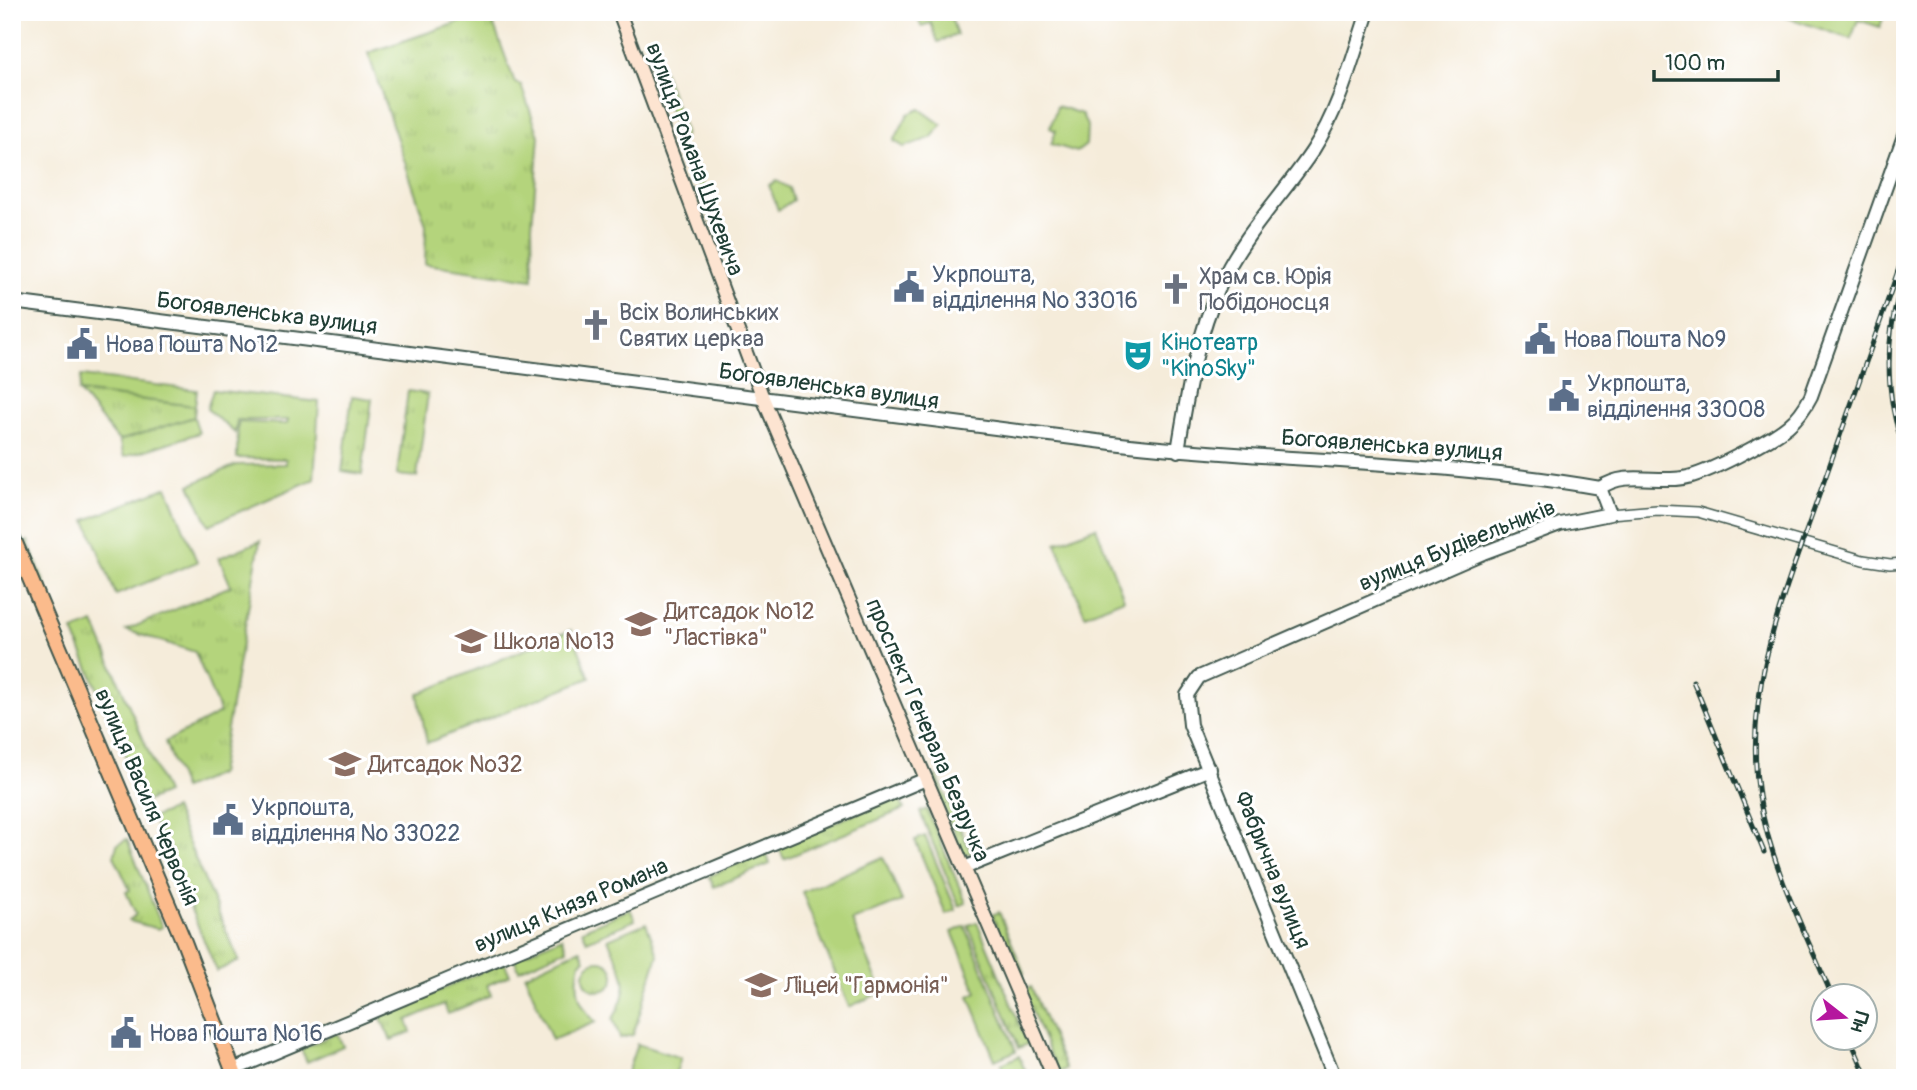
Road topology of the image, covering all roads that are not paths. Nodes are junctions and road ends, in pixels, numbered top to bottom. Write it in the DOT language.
graph roads {
  1 [pos="619,12"];
  2 [pos="1368,12"];
  3 [pos="1905,133"];
  4 [pos="12,302"];
  5 [pos="763,398"];
  6 [pos="1178,451"];
  7 [pos="1600,488"];
  8 [pos="1610,514"];
  9 [pos="12,536"];
  10 [pos="1905,563"];
  11 [pos="1199,677"];
  12 [pos="1209,769"];
  13 [pos="926,779"];
  14 [pos="964,868"];
  15 [pos="235,1074"];
  16 [pos="1054,1078"];
  17 [pos="1335,1078"];
  1 -- 5 [label="main road, вулиця Романа Шухевича"];
  2 -- 6 [label="street"];
  3 -- 7 [label="street"];
  4 -- 5 [label="street, Богоявленська вулиця"];
  5 -- 6 [label="street, Богоявленська вулиця"];
  5 -- 13 [label="main road, проспект Генерала Безручка"];
  6 -- 7 [label="street, Богоявленська вулиця"];
  7 -- 8 [label="street"];
  8 -- 10 [label="street, вулиця Будівельників"];
  8 -- 11 [label="street, вулиця Будівельників"];
  9 -- 15 [label="main road, вулиця Василя Червонія"];
  11 -- 12 [label="street, Фабрична вулиця"];
  12 -- 14 [label="street"];
  12 -- 17 [label="street, Фабрична вулиця"];
  13 -- 14 [label="main road, проспект Генерала Безручка"];
  13 -- 15 [label="street, вулиця Князя Романа"];
  14 -- 16 [label="main road, проспект Генерала Безручка"];
}
